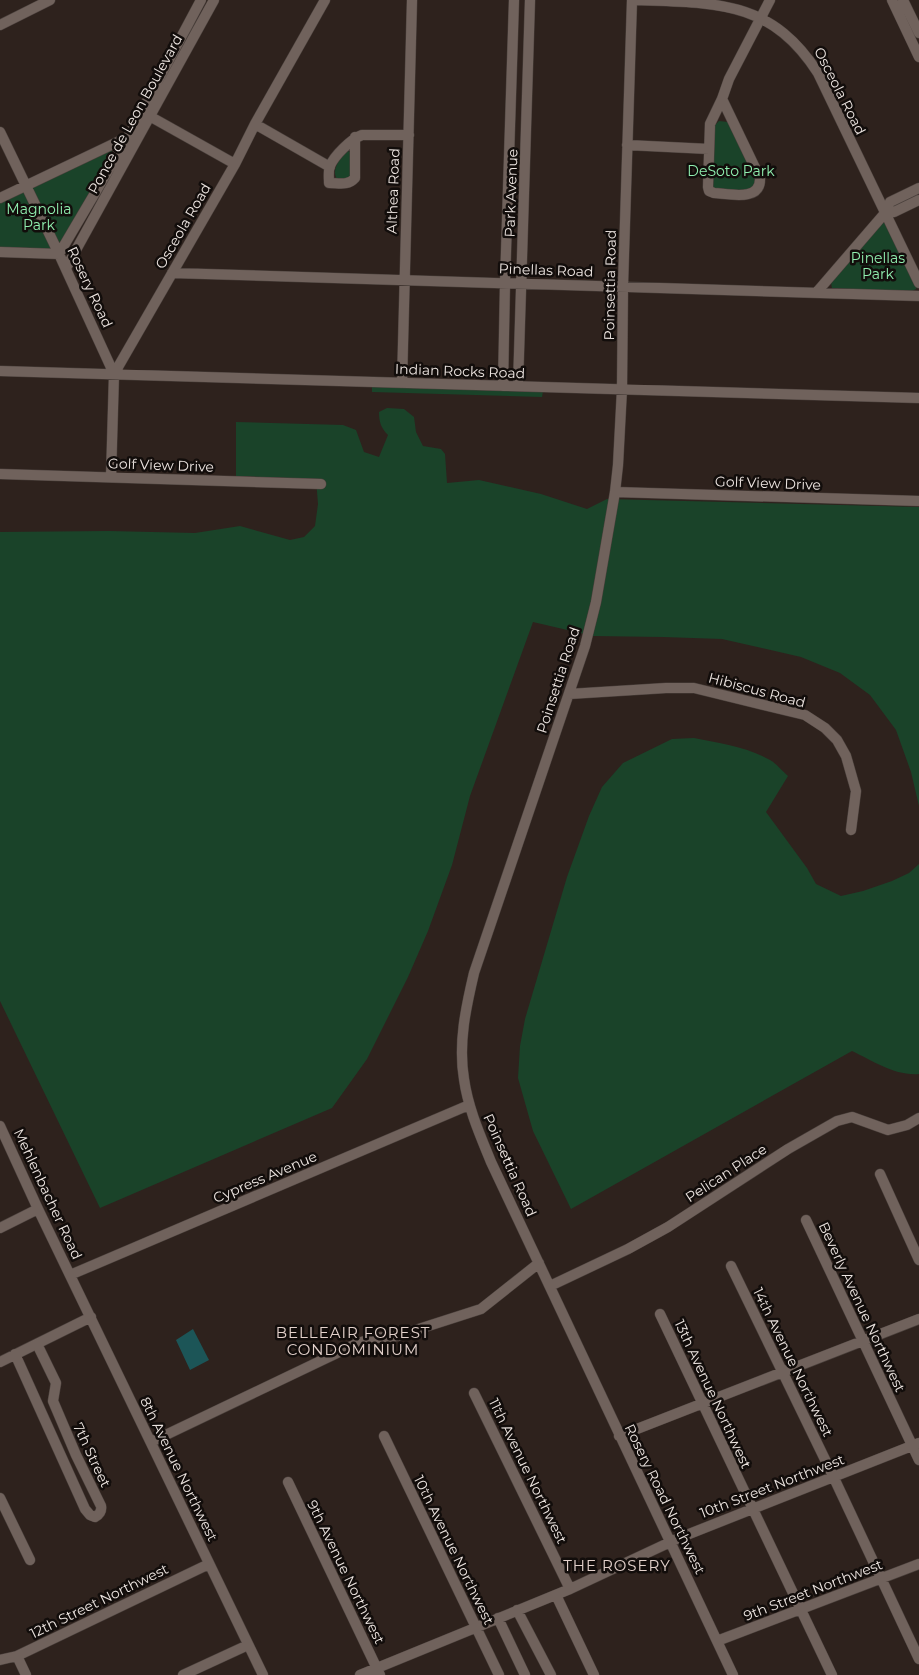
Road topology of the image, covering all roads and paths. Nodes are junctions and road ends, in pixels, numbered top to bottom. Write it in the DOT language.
graph roads {
  1 [pos="50,0"];
  2 [pos="201,0"];
  3 [pos="214,0"];
  4 [pos="325,0"];
  5 [pos="412,0"];
  6 [pos="514,0"];
  7 [pos="530,0"];
  8 [pos="633,0"];
  9 [pos="770,0"];
  10 [pos="892,0"];
  11 [pos="903,0"];
  12 [pos="763,14"];
  13 [pos="0,25"];
  14 [pos="919,33"];
  15 [pos="919,57"];
  16 [pos="722,99"];
  17 [pos="141,111"];
  18 [pos="150,116"];
  19 [pos="255,124"];
  20 [pos="0,132"];
  21 [pos="409,135"];
  22 [pos="128,137"];
  23 [pos="356,137"];
  24 [pos="627,145"];
  25 [pos="709,148"];
  26 [pos="235,164"];
  27 [pos="330,167"];
  28 [pos="26,185"];
  29 [pos="919,188"];
  30 [pos="0,198"];
  31 [pos="919,200"];
  32 [pos="885,213"];
  33 [pos="0,252"];
  34 [pos="60,254"];
  35 [pos="66,268"];
  36 [pos="172,273"];
  37 [pos="404,280"];
  38 [pos="505,283"];
  39 [pos="522,283"];
  40 [pos="919,283"];
  41 [pos="623,286"];
  42 [pos="816,293"];
  43 [pos="919,296"];
  44 [pos="0,371"];
  45 [pos="114,374"];
  46 [pos="402,383"];
  47 [pos="503,386"];
  48 [pos="518,386"];
  49 [pos="622,389"];
  50 [pos="919,398"];
  51 [pos="0,474"];
  52 [pos="111,477"];
  53 [pos="321,484"];
  54 [pos="615,492"];
  55 [pos="919,501"];
  56 [pos="569,694"];
  57 [pos="851,830"];
  58 [pos="470,1105"];
  59 [pos="919,1118"];
  60 [pos="0,1126"];
  61 [pos="880,1174"];
  62 [pos="38,1209"];
  63 [pos="806,1220"];
  64 [pos="0,1228"];
  65 [pos="919,1260"];
  66 [pos="539,1263"];
  67 [pos="731,1266"];
  68 [pos="70,1275"];
  69 [pos="550,1286"];
  70 [pos="660,1314"];
  71 [pos="91,1317"];
  72 [pos="919,1319"];
  73 [pos="571,1335"];
  74 [pos="862,1341"];
  75 [pos="37,1344"];
  76 [pos="15,1354"];
  77 [pos="0,1362"];
  78 [pos="782,1372"];
  79 [pos="474,1392"];
  80 [pos="702,1403"];
  81 [pos="384,1436"];
  82 [pos="619,1436"];
  83 [pos="151,1442"];
  84 [pos="916,1444"];
  85 [pos="919,1460"];
  86 [pos="834,1478"];
  87 [pos="288,1482"];
  88 [pos="0,1498"];
  89 [pos="752,1508"];
  90 [pos="670,1542"];
  91 [pos="30,1560"];
  92 [pos="209,1564"];
  93 [pos="919,1564"];
  94 [pos="881,1579"];
  95 [pos="570,1589"];
  96 [pos="556,1595"];
  97 [pos="802,1609"];
  98 [pos="517,1610"];
  99 [pos="498,1618"];
  100 [pos="476,1628"];
  101 [pos="717,1641"];
  102 [pos="248,1645"];
  103 [pos="17,1656"];
  104 [pos="919,1659"];
  105 [pos="0,1660"];
  106 [pos="379,1672"];
  107 [pos="26,1675"];
  108 [pos="183,1675"];
  109 [pos="263,1675"];
  110 [pos="360,1675"];
  111 [pos="498,1675"];
  112 [pos="525,1675"];
  113 [pos="551,1675"];
  114 [pos="594,1675"];
  115 [pos="733,1675"];
  116 [pos="832,1675"];
  1 -- 13 [label="street"];
  2 -- 17 [label="street, Ponce de Leon Boulevard"];
  3 -- 18 [label="street, Ponce de Leon Boulevard"];
  4 -- 19 [label="street, Osceola Road"];
  5 -- 21 [label="street, Althea Road"];
  6 -- 38 [label="street, Park Avenue"];
  7 -- 39 [label="street, Park Avenue"];
  8 -- 12 [label="street, Osceola Road"];
  8 -- 24 [label="street, Poinsettia Road"];
  9 -- 12 [label="street"];
  10 -- 15 [label="street"];
  11 -- 14 [label="street"];
  12 -- 16 [label="street"];
  12 -- 32 [label="street, Osceola Road"];
  16 -- 25 [label="street"];
  16 -- 25 [label="street"];
  17 -- 18 [label="street"];
  17 -- 22 [label="street, Ponce de Leon Boulevard"];
  18 -- 26 [label="street"];
  18 -- 35 [label="street, Ponce de Leon Boulevard"];
  19 -- 26 [label="street, Osceola Road"];
  19 -- 27 [label="street"];
  20 -- 28 [label="street, Rosery Road"];
  21 -- 23 [label="street"];
  21 -- 37 [label="street, Althea Road"];
  22 -- 28 [label="street"];
  22 -- 34 [label="street, Ponce de Leon Boulevard"];
  23 -- 27 [label="street"];
  23 -- 27 [label="street"];
  24 -- 25 [label="street"];
  24 -- 41 [label="street, Poinsettia Road"];
  26 -- 36 [label="street, Osceola Road"];
  28 -- 30 [label="street"];
  28 -- 34 [label="street, Rosery Road"];
  29 -- 32 [label="street"];
  31 -- 32 [label="street"];
  32 -- 40 [label="street, Osceola Road"];
  32 -- 42 [label="street"];
  33 -- 34 [label="street"];
  34 -- 35 [label="street, Rosery Road"];
  35 -- 45 [label="street, Rosery Road"];
  36 -- 37 [label="street, Pinellas Road"];
  36 -- 45 [label="street, Osceola Road"];
  37 -- 38 [label="street, Pinellas Road"];
  37 -- 46 [label="street, Althea Road"];
  38 -- 39 [label="street, Pinellas Road"];
  38 -- 47 [label="street, Park Avenue"];
  39 -- 41 [label="street, Pinellas Road"];
  39 -- 48 [label="street, Park Avenue"];
  41 -- 42 [label="street, Pinellas Road"];
  41 -- 49 [label="street, Poinsettia Road"];
  42 -- 43 [label="street, Pinellas Road"];
  44 -- 45 [label="street, Indian Rocks Road"];
  45 -- 46 [label="street, Indian Rocks Road"];
  45 -- 52 [label="street, Osceola Road"];
  46 -- 47 [label="street, Indian Rocks Road"];
  47 -- 48 [label="street, Indian Rocks Road"];
  48 -- 49 [label="street, Indian Rocks Road"];
  49 -- 50 [label="street, Indian Rocks Road"];
  49 -- 54 [label="street, Poinsettia Road"];
  51 -- 52 [label="street, Golf View Drive"];
  52 -- 53 [label="street, Golf View Drive"];
  54 -- 55 [label="street, Golf View Drive"];
  54 -- 56 [label="street, Poinsettia Road"];
  56 -- 57 [label="street, Hibiscus Road"];
  56 -- 58 [label="street, Poinsettia Road"];
  58 -- 66 [label="street, Poinsettia Road"];
  58 -- 68 [label="street, Cypress Avenue"];
  59 -- 69 [label="street, Pelican Place"];
  60 -- 62 [label="street, Mehlenbacher Road"];
  61 -- 65 [label="street"];
  62 -- 64 [label="street"];
  62 -- 68 [label="street, Mehlenbacher Road"];
  63 -- 74 [label="street, Beverly Avenue Northwest"];
  66 -- 69 [label="street, Poinsettia Road"];
  66 -- 83 [label="street"];
  67 -- 78 [label="street, 14th Avenue Northwest"];
  68 -- 71 [label="street, 8th Avenue Northwest"];
  69 -- 73 [label="street, Poinsettia Road"];
  70 -- 80 [label="street, 13th Avenue Northwest"];
  71 -- 75 [label="street"];
  71 -- 83 [label="street, 8th Avenue Northwest"];
  72 -- 74 [label="street"];
  73 -- 82 [label="street, Rosery Road Northwest"];
  74 -- 78 [label="street"];
  74 -- 84 [label="street, Beverly Avenue Northwest"];
  75 -- 76 [label="street"];
  75 -- 76 [label="street, 7th Street"];
  76 -- 77 [label="street"];
  78 -- 80 [label="street"];
  78 -- 86 [label="street, 14th Avenue Northwest"];
  79 -- 95 [label="street, 11th Avenue Northwest"];
  80 -- 82 [label="street"];
  80 -- 89 [label="street, 13th Avenue Northwest"];
  81 -- 100 [label="street, 10th Avenue Northwest"];
  82 -- 90 [label="street, Rosery Road Northwest"];
  83 -- 92 [label="street, 8th Avenue Northwest"];
  84 -- 85 [label="street, Beverly Avenue Northwest"];
  84 -- 86 [label="street, 10th Street Northwest"];
  86 -- 89 [label="street, 10th Street Northwest"];
  86 -- 94 [label="street, 14th Avenue Northwest"];
  87 -- 106 [label="street, 9th Avenue Northwest"];
  88 -- 91 [label="street"];
  89 -- 90 [label="street, 10th Street Northwest"];
  89 -- 97 [label="street, 13th Avenue Northwest"];
  90 -- 95 [label="street, 10th Street Northwest"];
  90 -- 101 [label="street, Rosery Road Northwest"];
  92 -- 102 [label="street, 8th Avenue Northwest"];
  92 -- 103 [label="street, 12th Street Northwest"];
  93 -- 94 [label="street, 9th Street Northwest"];
  94 -- 97 [label="street, 9th Street Northwest"];
  94 -- 104 [label="street, 14th Avenue Northwest"];
  95 -- 96 [label="street, 10th Street Northwest"];
  96 -- 98 [label="street, 10th Street Northwest"];
  96 -- 114 [label="street"];
  97 -- 101 [label="street, 9th Street Northwest"];
  97 -- 116 [label="street, 13th Avenue Northwest"];
  98 -- 99 [label="street, 10th Street Northwest"];
  98 -- 113 [label="street"];
  99 -- 100 [label="street, 10th Street Northwest"];
  99 -- 112 [label="street"];
  100 -- 106 [label="street, 10th Street Northwest"];
  100 -- 111 [label="street, 10th Avenue Northwest"];
  101 -- 115 [label="street, Rosery Road Northwest"];
  102 -- 108 [label="street"];
  102 -- 109 [label="street, 8th Avenue Northwest"];
  103 -- 105 [label="street, 12th Street Northwest"];
  103 -- 107 [label="street"];
  106 -- 110 [label="street, 10th Street Northwest"];
}
